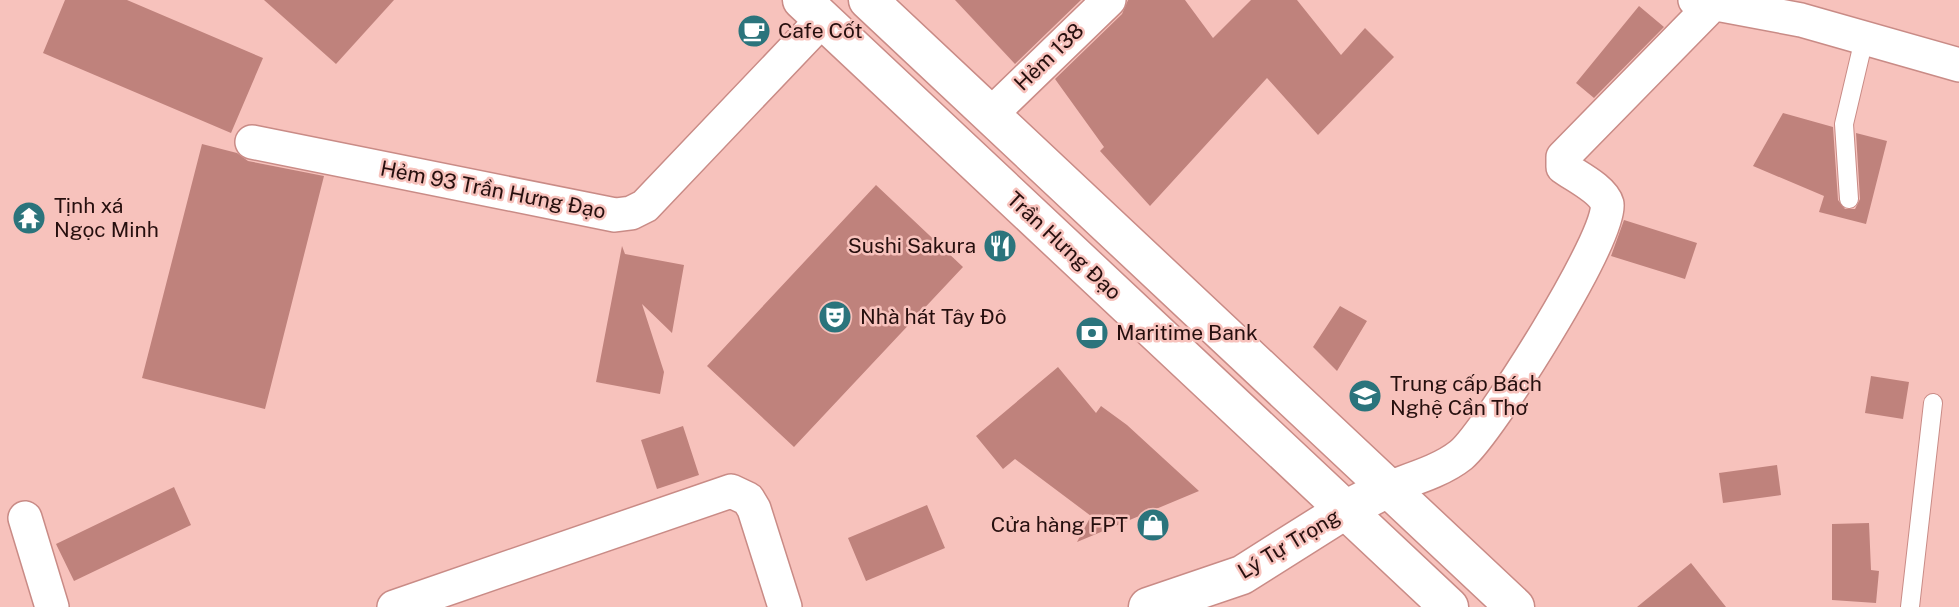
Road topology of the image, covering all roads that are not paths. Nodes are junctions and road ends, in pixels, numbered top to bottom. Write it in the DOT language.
graph roads {
  1 [pos="868,0"];
  2 [pos="1109,0"];
  3 [pos="1703,3"];
  4 [pos="812,10"];
  5 [pos="1864,39"];
  6 [pos="1959,65"];
  7 [pos="990,115"];
  8 [pos="252,142"];
  9 [pos="1849,199"];
  10 [pos="1933,404"];
  11 [pos="1388,488"];
  12 [pos="1345,510"];
  13 [pos="25,519"];
  14 [pos="52,607"];
  15 [pos="394,607"];
  16 [pos="785,607"];
  17 [pos="1148,607"];
  18 [pos="1449,607"];
  19 [pos="1515,607"];
  20 [pos="1910,607"];
  1 -- 7 [label="main road"];
  2 -- 7 [label="street, Hẻm 138"];
  3 -- 5 [label="street"];
  3 -- 11 [label="street"];
  4 -- 8 [label="street, Hẻm 93 Trần Hưng Đạo"];
  4 -- 12 [label="main road, Trần Hưng Đạo"];
  5 -- 6 [label="street"];
  5 -- 9 [label="lane"];
  7 -- 11 [label="main road"];
  10 -- 20 [label="lane"];
  11 -- 12 [label="main road, Lý Tự Trọng"];
  11 -- 19 [label="main road"];
  12 -- 17 [label="main road, Lý Tự Trọng"];
  12 -- 18 [label="main road, Trần Hưng Đạo"];
  13 -- 14 [label="street"];
  15 -- 16 [label="street"];
}
